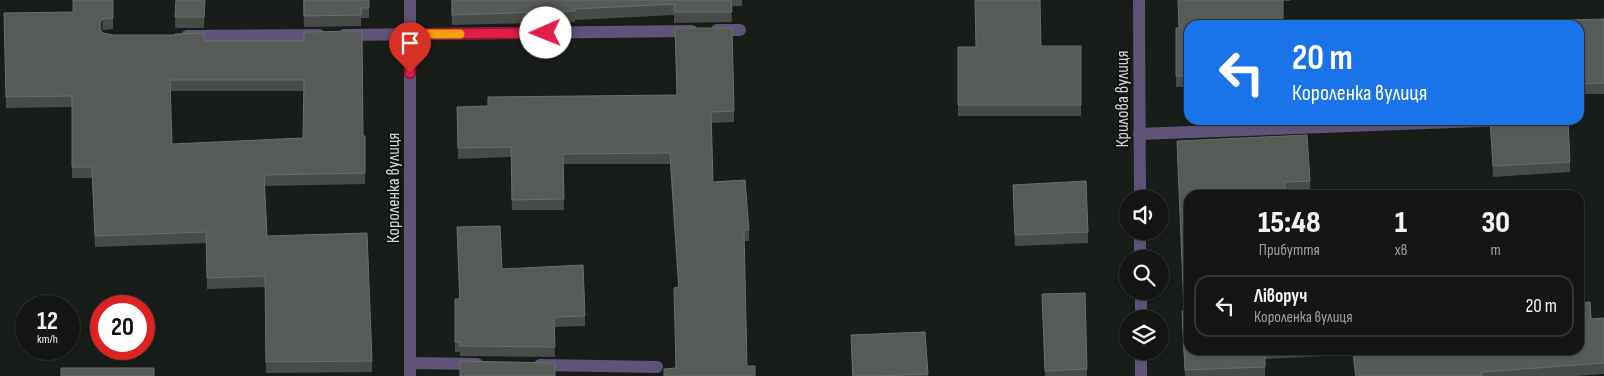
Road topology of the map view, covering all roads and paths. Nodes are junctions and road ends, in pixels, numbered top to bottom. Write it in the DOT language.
graph roads {
  1 [pos="410,0"];
  2 [pos="1139,0"];
  3 [pos="740,30"];
  4 [pos="410,34"];
  5 [pos="175,36"];
  6 [pos="1380,125"];
  7 [pos="1140,134"];
  8 [pos="1140,190"];
  9 [pos="1141,360"];
  10 [pos="489,365"];
  11 [pos="529,365"];
  12 [pos="657,367"];
  13 [pos="410,370"];
  14 [pos="1141,376"];
  1 -- 4 [label="street, Короленка вулиця"];
  2 -- 7 [label="street, Крилова вулиця"];
  3 -- 4 [label="street"];
  4 -- 5 [label="street"];
  4 -- 13 [label="street, Короленка вулиця"];
  6 -- 7 [label="street"];
  7 -- 8 [label="street, Крилова вулиця"];
  9 -- 14 [label="street"];
  10 -- 13 [label="street"];
  11 -- 12 [label="street"];
}
